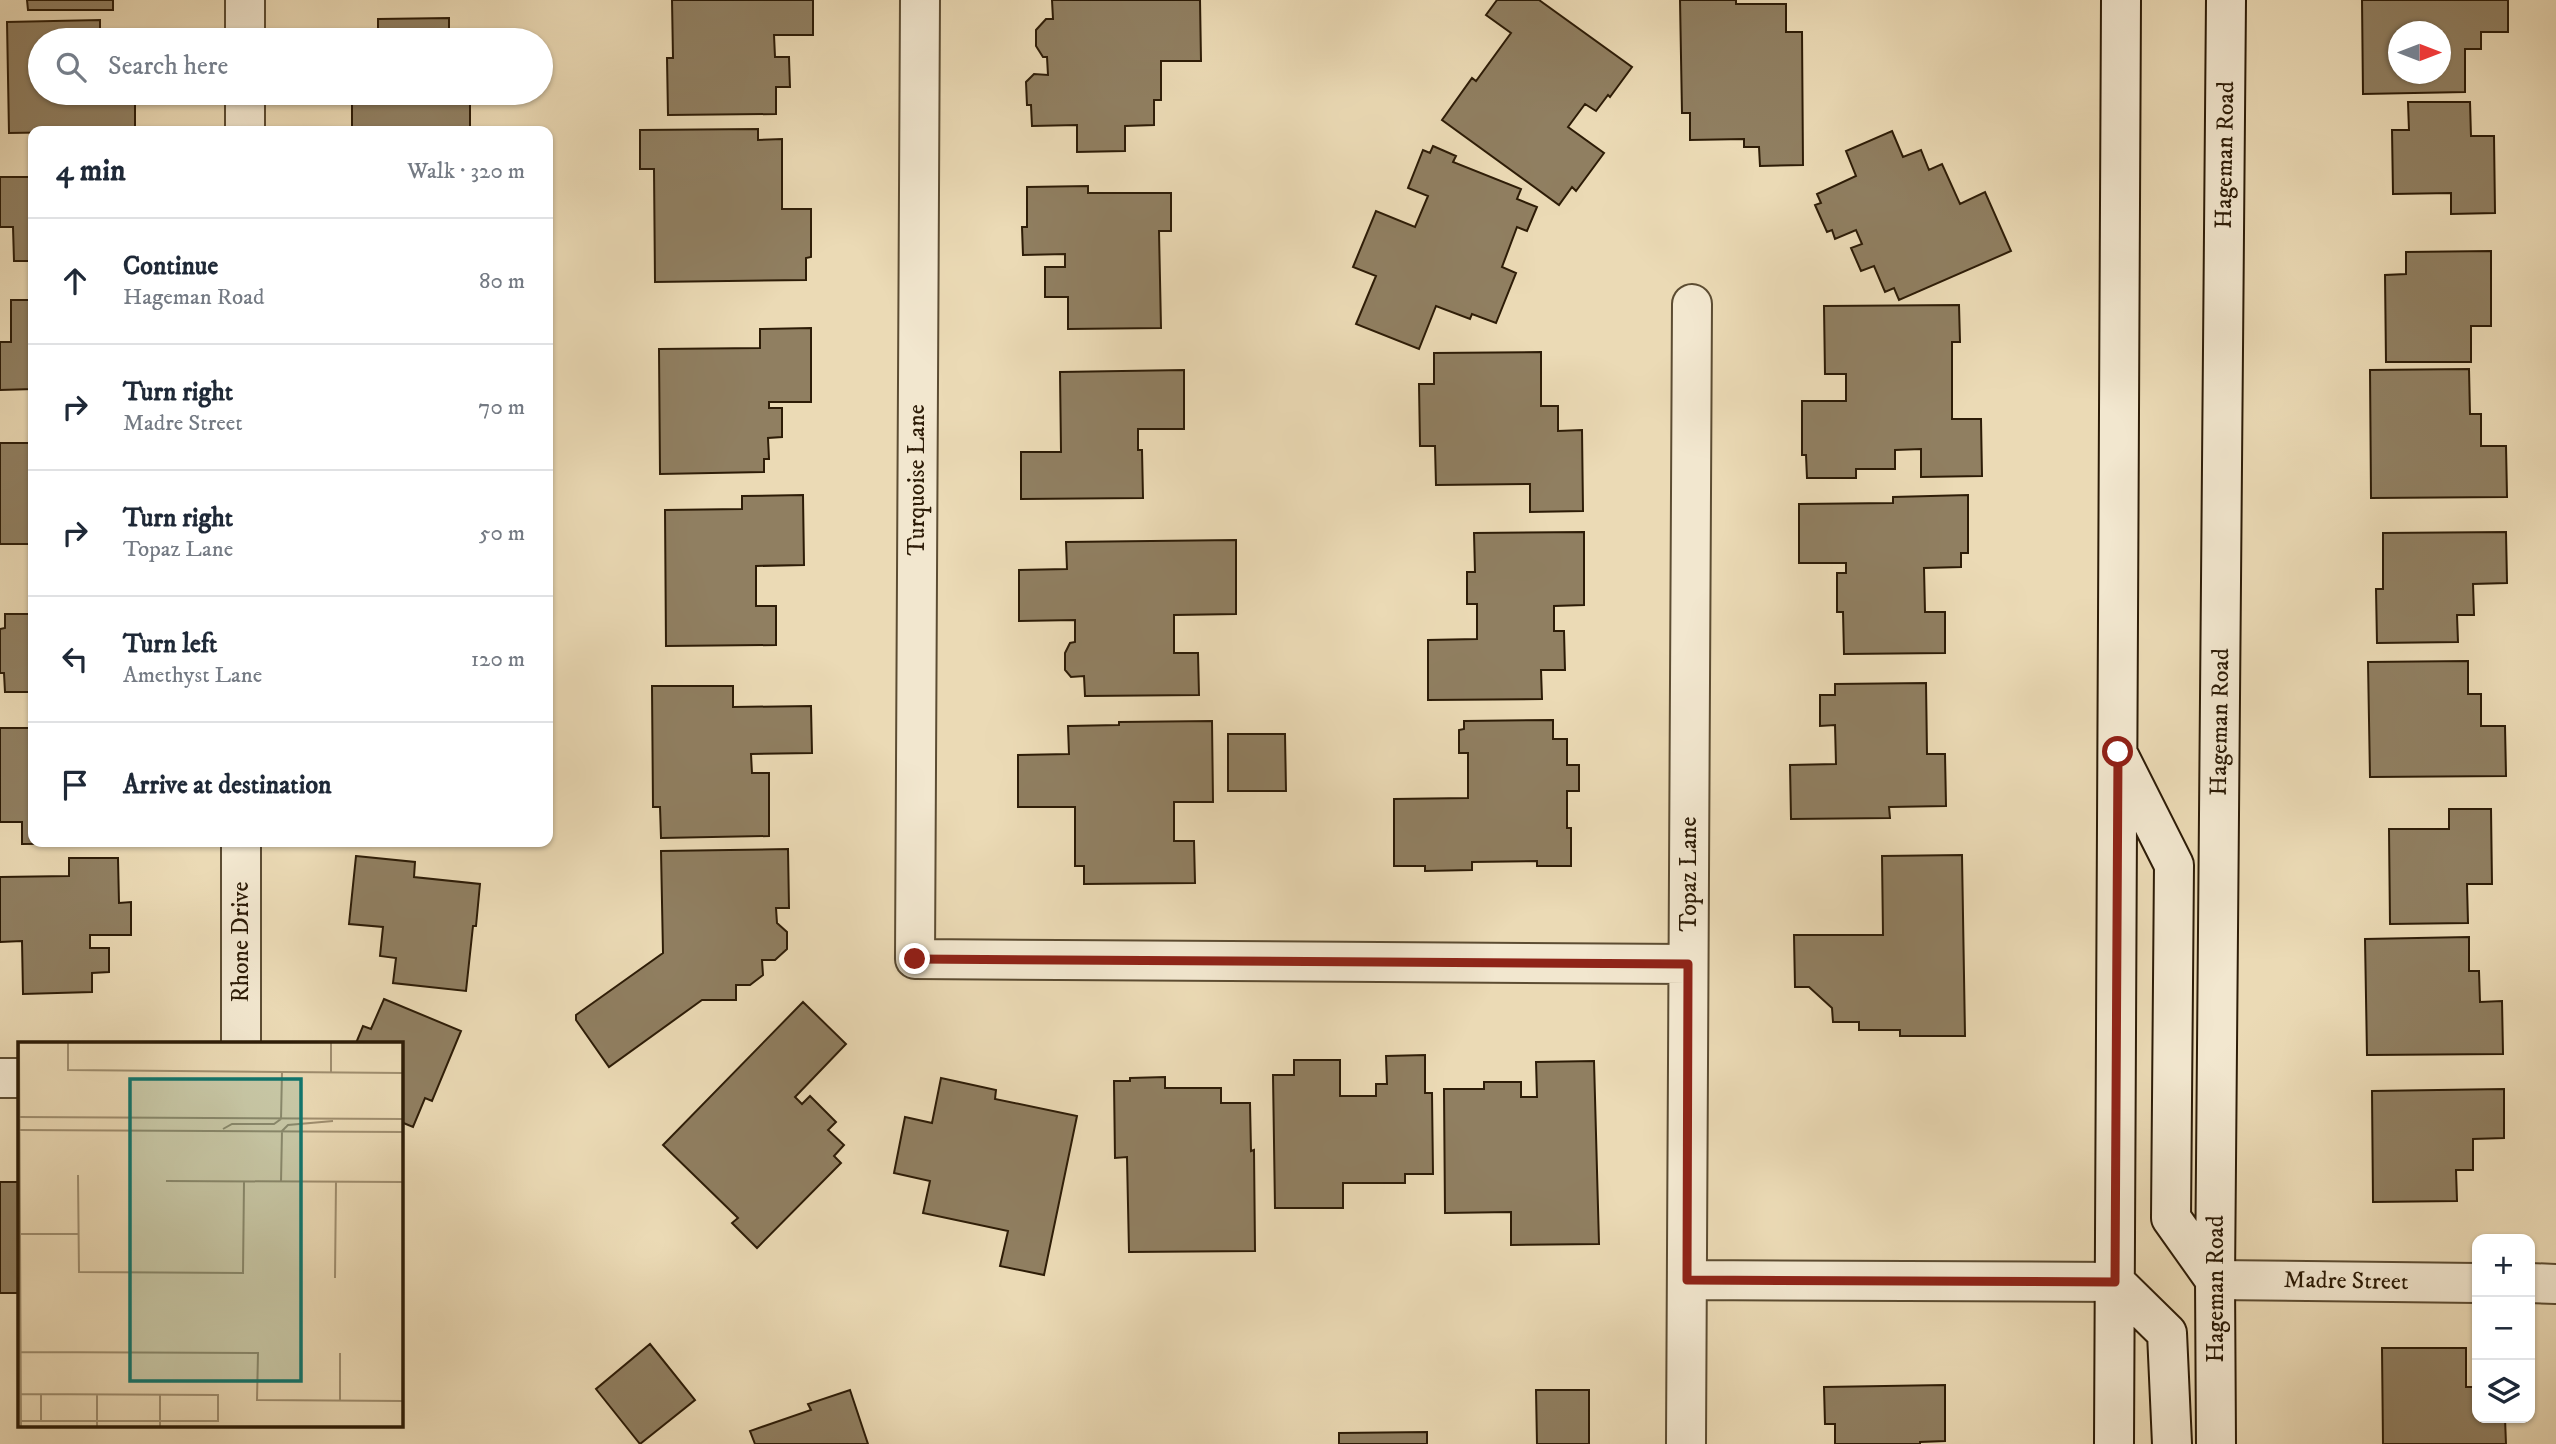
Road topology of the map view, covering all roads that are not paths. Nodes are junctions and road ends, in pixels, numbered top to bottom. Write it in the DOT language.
graph roads {
  1 [pos="245,0"];
  2 [pos="920,0"];
  3 [pos="2121,0"];
  4 [pos="2226,0"];
  5 [pos="245,28"];
  6 [pos="245,105"];
  7 [pos="244,126"];
  8 [pos="1692,304"];
  9 [pos="2118,752"];
  10 [pos="242,847"];
  11 [pos="1688,964"];
  12 [pos="241,1042"];
  13 [pos="0,1078"];
  14 [pos="18,1078"];
  15 [pos="1687,1280"];
  16 [pos="2215,1280"];
  17 [pos="2115,1282"];
  18 [pos="2472,1283"];
  19 [pos="2535,1283"];
  20 [pos="2556,1284"];
  21 [pos="1686,1444"];
  22 [pos="2114,1444"];
  23 [pos="2172,1444"];
  24 [pos="2216,1444"];
  1 -- 5 [label="street"];
  2 -- 11 [label="street, Turquoise Lane"];
  3 -- 9 [label="street"];
  4 -- 16 [label="street, Hageman Road"];
  6 -- 7 [label="street"];
  8 -- 11 [label="street, Topaz Lane"];
  9 -- 16 [label="street"];
  9 -- 17 [label="street"];
  10 -- 12 [label="street, Rhone Drive"];
  11 -- 15 [label="street, Topaz Lane"];
  13 -- 14 [label="street"];
  15 -- 17 [label="street"];
  15 -- 21 [label="street, Topaz Lane"];
  16 -- 18 [label="street, Madre Street"];
  16 -- 24 [label="street, Hageman Road"];
  17 -- 22 [label="street"];
  17 -- 23 [label="street"];
  19 -- 20 [label="street"];
}
